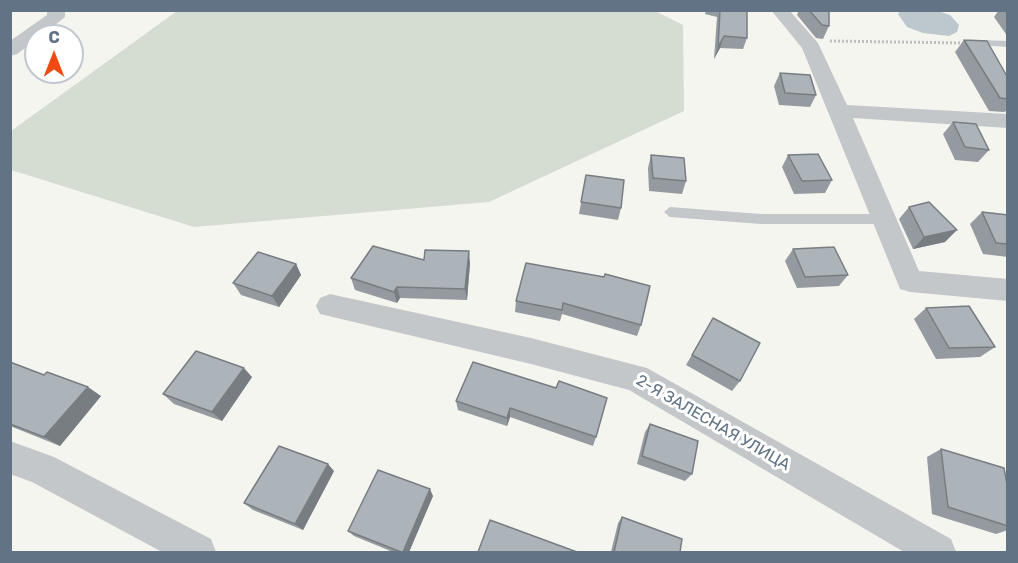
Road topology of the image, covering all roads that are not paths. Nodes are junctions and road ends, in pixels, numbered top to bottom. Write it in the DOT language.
graph roads {
  1 [pos="56,10"];
  2 [pos="779,10"];
  3 [pos="982,43"];
  4 [pos="1008,44"];
  5 [pos="10,50"];
  6 [pos="838,111"];
  7 [pos="1008,121"];
  8 [pos="670,212"];
  9 [pos="884,219"];
  10 [pos="1008,290"];
  11 [pos="330,306"];
  12 [pos="10,457"];
  13 [pos="198,552"];
  14 [pos="938,552"];
  1 -- 5 [label="street"];
  2 -- 6 [label="street"];
  3 -- 4 [label="lane"];
  6 -- 7 [label="street"];
  6 -- 9 [label="street"];
  8 -- 9 [label="lane"];
  9 -- 10 [label="street"];
  11 -- 14 [label="street, 2-Я ЗАЛЕСНАЯ УЛИЦА"];
  12 -- 13 [label="street"];
}
